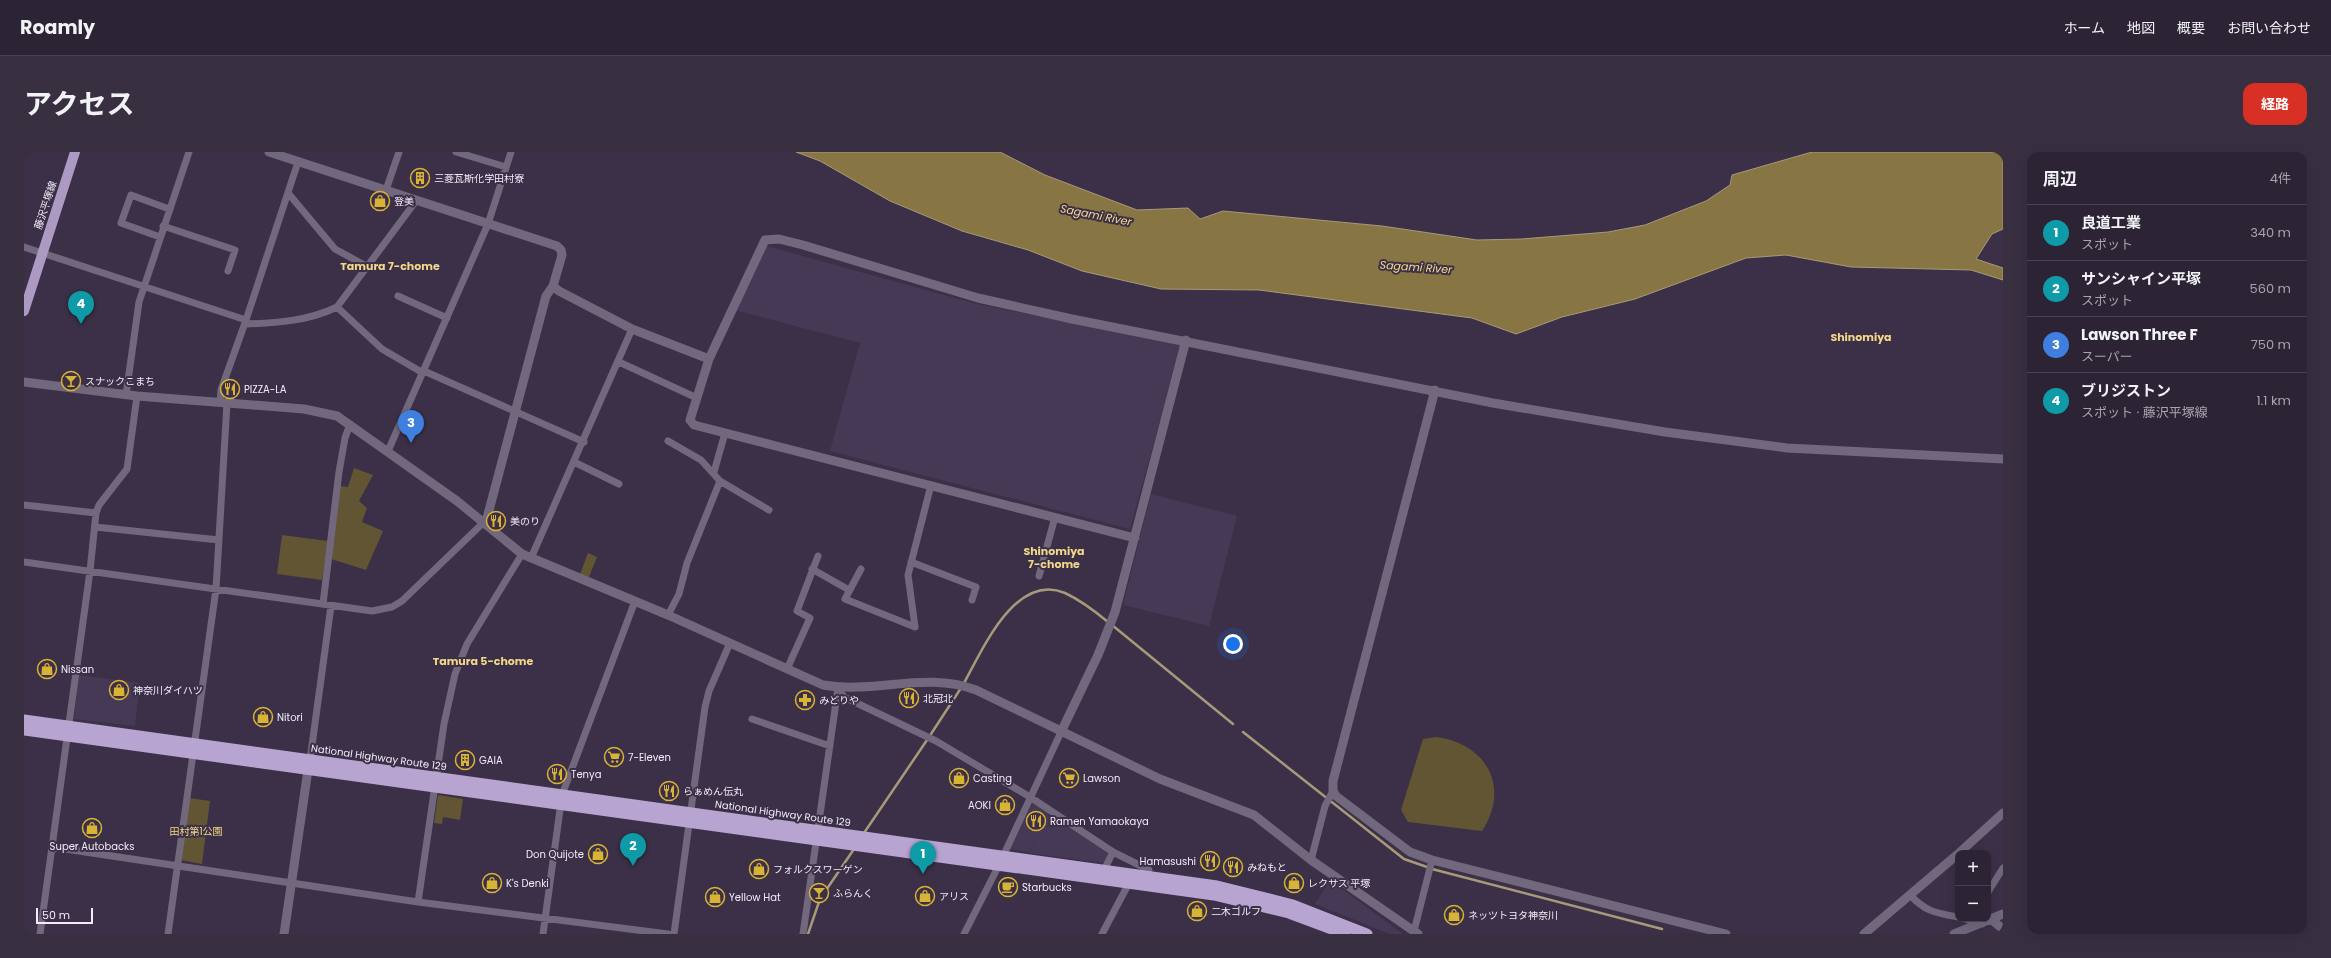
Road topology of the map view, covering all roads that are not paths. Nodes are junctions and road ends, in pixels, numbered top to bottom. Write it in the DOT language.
graph roads {
  1 [pos="75,152"];
  2 [pos="189,152"];
  3 [pos="269,152"];
  4 [pos="399,152"];
  5 [pos="456,152"];
  6 [pos="511,152"];
  7 [pos="298,162"];
  8 [pos="506,167"];
  9 [pos="386,190"];
  10 [pos="288,193"];
  11 [pos="416,201"];
  12 [pos="169,209"];
  13 [pos="488,224"];
  14 [pos="163,226"];
  15 [pos="160,237"];
  16 [pos="24,248"];
  17 [pos="42,254"];
  18 [pos="368,267"];
  19 [pos="228,271"];
  20 [pos="553,286"];
  21 [pos="144,288"];
  22 [pos="398,296"];
  23 [pos="25,305"];
  24 [pos="337,307"];
  25 [pos="447,318"];
  26 [pos="245,322"];
  27 [pos="632,329"];
  28 [pos="1186,340"];
  29 [pos="709,359"];
  30 [pos="619,362"];
  31 [pos="424,372"];
  32 [pos="24,382"];
  33 [pos="1435,390"];
  34 [pos="126,395"];
  35 [pos="136,396"];
  36 [pos="697,398"];
  37 [pos="223,403"];
  38 [pos="516,410"];
  39 [pos="350,424"];
  40 [pos="725,433"];
  41 [pos="668,441"];
  42 [pos="584,442"];
  43 [pos="388,451"];
  44 [pos="2003,459"];
  45 [pos="574,462"];
  46 [pos="714,472"];
  47 [pos="720,481"];
  48 [pos="619,484"];
  49 [pos="930,485"];
  50 [pos="24,505"];
  51 [pos="770,510"];
  52 [pos="96,513"];
  53 [pos="1055,517"];
  54 [pos="484,522"];
  55 [pos="95,527"];
  56 [pos="1134,538"];
  57 [pos="219,540"];
  58 [pos="522,554"];
  59 [pos="818,556"];
  60 [pos="530,558"];
  61 [pos="24,562"];
  62 [pos="910,562"];
  63 [pos="812,569"];
  64 [pos="90,570"];
  65 [pos="861,570"];
  66 [pos="1039,576"];
  67 [pos="216,589"];
  68 [pos="849,590"];
  69 [pos="972,600"];
  70 [pos="635,601"];
  71 [pos="327,605"];
  72 [pos="668,615"];
  73 [pos="730,643"];
  74 [pos="787,669"];
  75 [pos="838,688"];
  76 [pos="752,719"];
  77 [pos="24,720"];
  78 [pos="24,730"];
  79 [pos="1062,730"];
  80 [pos="68,731"];
  81 [pos="830,746"];
  82 [pos="194,748"];
  83 [pos="309,764"];
  84 [pos="436,782"];
  85 [pos="1330,794"];
  86 [pos="1030,797"];
  87 [pos="562,800"];
  88 [pos="2003,813"];
  89 [pos="690,818"];
  90 [pos="816,835"];
  91 [pos="52,847"];
  92 [pos="1961,850"];
  93 [pos="1113,852"];
  94 [pos="1955,856"];
  95 [pos="1127,859"];
  96 [pos="1311,860"];
  97 [pos="1432,860"];
  98 [pos="1001,861"];
  99 [pos="178,864"];
  100 [pos="2003,868"];
  101 [pos="1104,870"];
  102 [pos="1122,873"];
  103 [pos="1148,876"];
  104 [pos="292,883"];
  105 [pos="1129,883"];
  106 [pos="1991,887"];
  107 [pos="1910,895"];
  108 [pos="418,902"];
  109 [pos="2003,914"];
  110 [pos="1955,917"];
  111 [pos="545,918"];
  112 [pos="1992,920"];
  113 [pos="1981,922"];
  114 [pos="1324,926"];
  115 [pos="2003,929"];
  116 [pos="1416,933"];
  117 [pos="40,934"];
  118 [pos="168,934"];
  119 [pos="284,934"];
  120 [pos="543,934"];
  121 [pos="668,934"];
  122 [pos="674,934"];
  123 [pos="803,934"];
  124 [pos="964,934"];
  125 [pos="1102,934"];
  126 [pos="1345,934"];
  127 [pos="1367,934"];
  128 [pos="1726,934"];
  129 [pos="1864,934"];
  130 [pos="1954,934"];
  1 -- 17 [label="main road, 藤沢平塚線"];
  2 -- 12 [label="street"];
  3 -- 7 [label="street"];
  4 -- 9 [label="street"];
  5 -- 8 [label="street"];
  6 -- 8 [label="street"];
  7 -- 9 [label="street"];
  7 -- 10 [label="street"];
  8 -- 13 [label="street"];
  9 -- 11 [label="street"];
  10 -- 18 [label="street"];
  10 -- 26 [label="street"];
  11 -- 13 [label="street"];
  11 -- 18 [label="street"];
  12 -- 14 [label="street"];
  12 -- 15 [label="street"];
  13 -- 20 [label="street"];
  13 -- 25 [label="street"];
  14 -- 15 [label="street"];
  14 -- 19 [label="street"];
  15 -- 21 [label="street"];
  16 -- 17 [label="street"];
  17 -- 21 [label="street"];
  17 -- 23 [label="main road, 藤沢平塚線"];
  18 -- 24 [label="street"];
  20 -- 27 [label="street"];
  20 -- 38 [label="street"];
  21 -- 26 [label="street"];
  21 -- 34 [label="street"];
  22 -- 25 [label="street"];
  24 -- 26 [label="street"];
  24 -- 31 [label="street"];
  25 -- 31 [label="street"];
  26 -- 37 [label="street"];
  27 -- 29 [label="street"];
  27 -- 30 [label="street"];
  28 -- 29 [label="street"];
  28 -- 33 [label="street"];
  28 -- 56 [label="street"];
  29 -- 36 [label="street"];
  30 -- 36 [label="street"];
  30 -- 42 [label="street"];
  31 -- 38 [label="street"];
  31 -- 43 [label="street"];
  32 -- 34 [label="street"];
  33 -- 44 [label="street"];
  33 -- 85 [label="street"];
  34 -- 35 [label="street"];
  35 -- 37 [label="street"];
  35 -- 52 [label="street"];
  36 -- 40 [label="street"];
  37 -- 39 [label="street"];
  37 -- 57 [label="street"];
  38 -- 42 [label="street"];
  38 -- 54 [label="street"];
  39 -- 43 [label="street"];
  39 -- 71 [label="street"];
  40 -- 46 [label="street"];
  40 -- 49 [label="street"];
  41 -- 46 [label="street"];
  42 -- 45 [label="street"];
  43 -- 54 [label="street"];
  45 -- 48 [label="street"];
  45 -- 60 [label="street"];
  46 -- 47 [label="street"];
  47 -- 51 [label="street"];
  47 -- 72 [label="street"];
  49 -- 53 [label="street"];
  49 -- 62 [label="street"];
  50 -- 52 [label="street"];
  52 -- 55 [label="street"];
  53 -- 56 [label="street"];
  53 -- 66 [label="street"];
  54 -- 58 [label="street"];
  54 -- 71 [label="street"];
  55 -- 57 [label="street"];
  55 -- 64 [label="street"];
  56 -- 79 [label="street"];
  57 -- 67 [label="street"];
  58 -- 60 [label="street"];
  58 -- 84 [label="street"];
  59 -- 63 [label="street"];
  60 -- 70 [label="street"];
  61 -- 64 [label="street"];
  62 -- 68 [label="street"];
  62 -- 69 [label="street"];
  63 -- 68 [label="street"];
  63 -- 74 [label="street"];
  64 -- 67 [label="street"];
  64 -- 80 [label="street"];
  65 -- 68 [label="street"];
  67 -- 71 [label="street"];
  67 -- 82 [label="street"];
  70 -- 72 [label="street"];
  70 -- 87 [label="street"];
  71 -- 83 [label="street"];
  72 -- 73 [label="street"];
  73 -- 74 [label="street"];
  73 -- 89 [label="street"];
  74 -- 75 [label="street"];
  75 -- 79 [label="street"];
  75 -- 81 [label="street"];
  75 -- 86 [label="street"];
  76 -- 81 [label="street"];
  77 -- 80 [label="highway, National Highway Route 129"];
  78 -- 80 [label="highway, National Highway Route 129"];
  79 -- 86 [label="street"];
  79 -- 96 [label="street"];
  80 -- 82 [label="highway, National Highway Route 129"];
  80 -- 91 [label="street"];
  81 -- 90 [label="street"];
  82 -- 83 [label="highway, National Highway Route 129"];
  82 -- 99 [label="street"];
  83 -- 84 [label="highway, National Highway Route 129"];
  83 -- 104 [label="street"];
  84 -- 87 [label="highway, National Highway Route 129"];
  84 -- 108 [label="street"];
  85 -- 96 [label="street"];
  85 -- 97 [label="street"];
  86 -- 93 [label="street"];
  86 -- 98 [label="street"];
  87 -- 89 [label="highway, National Highway Route 129"];
  87 -- 111 [label="street"];
  88 -- 92 [label="street"];
  89 -- 90 [label="highway, National Highway Route 129"];
  89 -- 122 [label="street"];
  90 -- 98 [label="highway, National Highway Route 129"];
  90 -- 123 [label="street"];
  91 -- 99 [label="street"];
  91 -- 117 [label="street"];
  93 -- 95 [label="street"];
  93 -- 101 [label="street"];
  94 -- 107 [label="street"];
  95 -- 102 [label="street"];
  95 -- 103 [label="street"];
  96 -- 116 [label="street"];
  97 -- 116 [label="street"];
  97 -- 128 [label="street"];
  98 -- 101 [label="highway, National Highway Route 129"];
  98 -- 105 [label="highway, National Highway Route 129"];
  98 -- 124 [label="street"];
  99 -- 104 [label="street"];
  99 -- 118 [label="street"];
  100 -- 106 [label="street"];
  101 -- 102 [label="highway, National Highway Route 129"];
  102 -- 103 [label="highway, National Highway Route 129"];
  103 -- 114 [label="highway, National Highway Route 129"];
  104 -- 108 [label="street"];
  104 -- 119 [label="street"];
  105 -- 114 [label="highway, National Highway Route 129"];
  105 -- 125 [label="street"];
  107 -- 110 [label="street"];
  107 -- 129 [label="street"];
  108 -- 111 [label="street"];
  109 -- 112 [label="street"];
  111 -- 120 [label="street"];
  111 -- 121 [label="street"];
  112 -- 115 [label="street"];
  113 -- 130 [label="street"];
  114 -- 126 [label="highway, National Highway Route 129"];
  114 -- 127 [label="highway, National Highway Route 129"];
}
